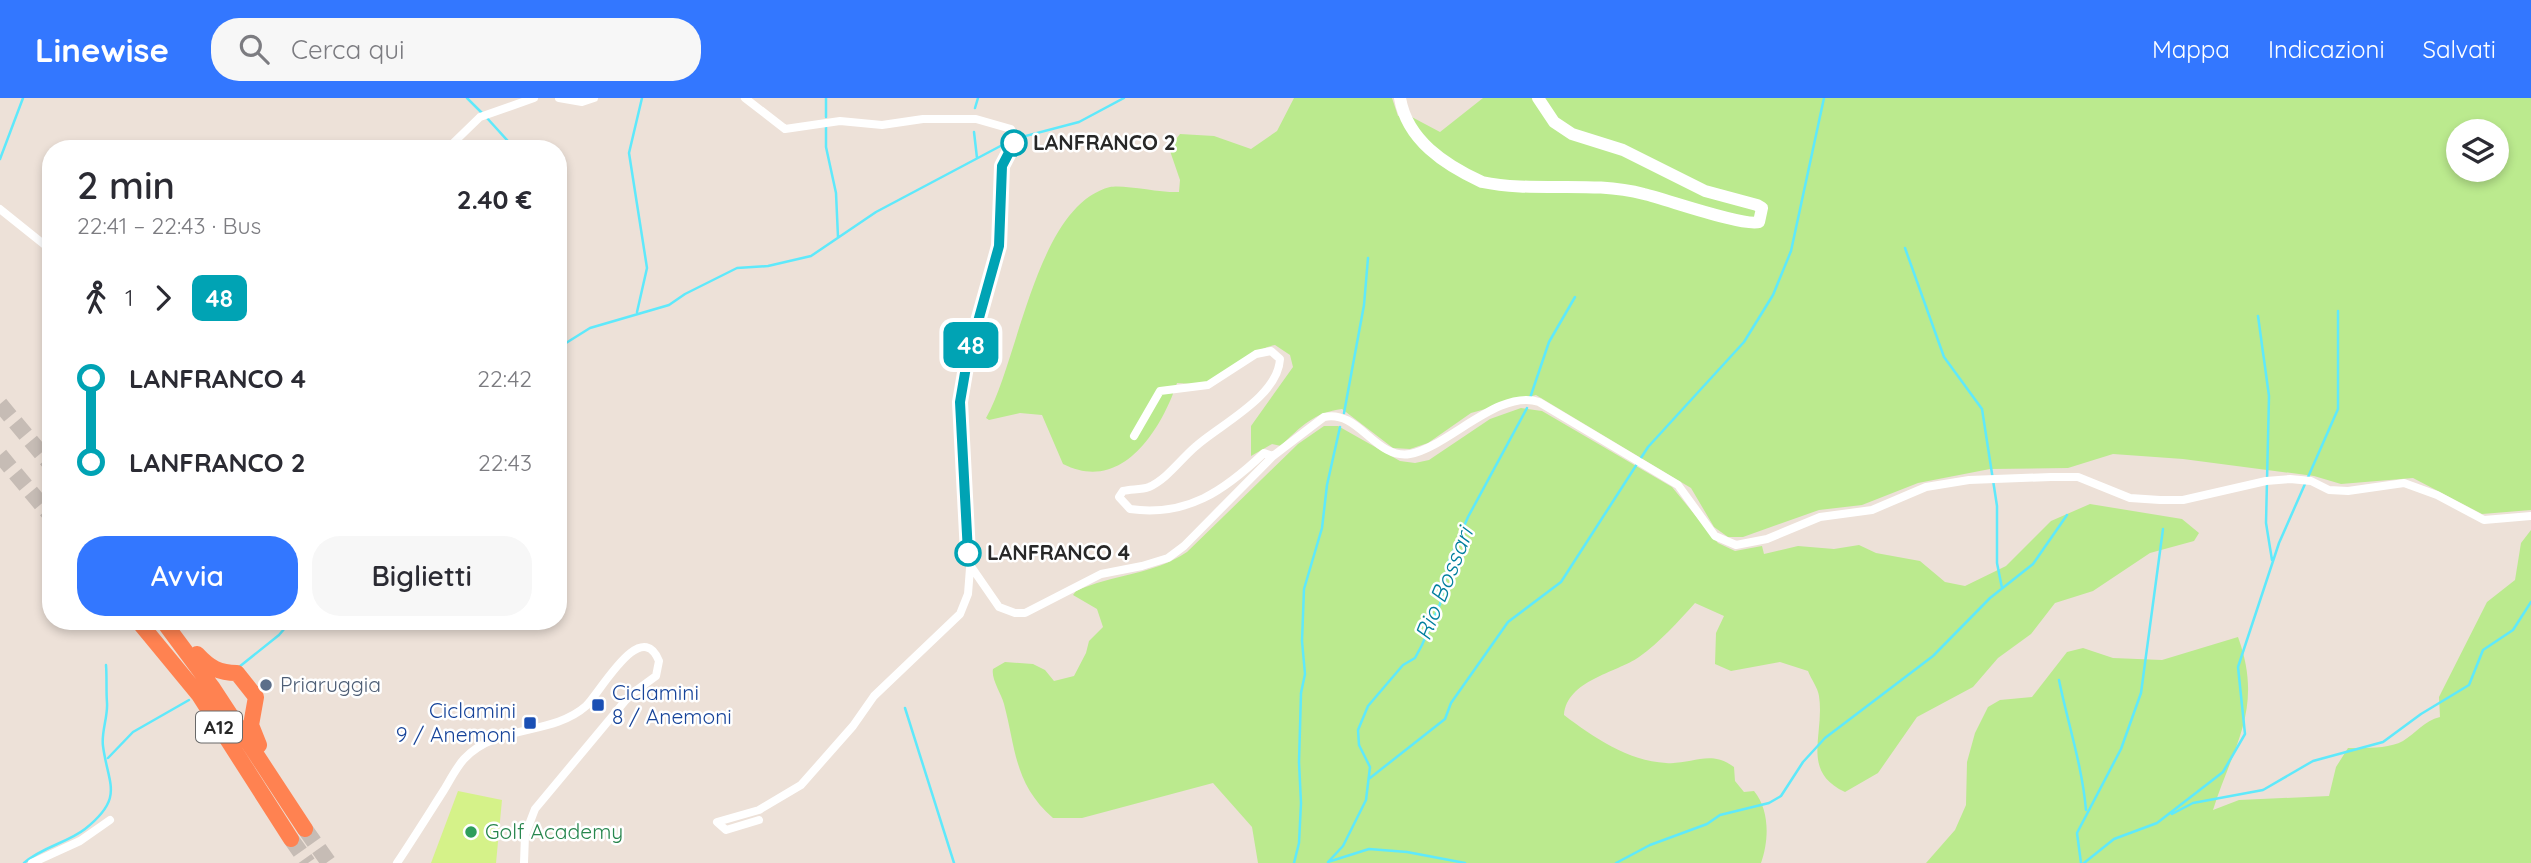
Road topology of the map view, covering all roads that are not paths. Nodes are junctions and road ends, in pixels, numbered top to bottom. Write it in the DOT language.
graph roads {
  1 [pos="534,98"];
  2 [pos="559,98"];
  3 [pos="594,98"];
  4 [pos="744,98"];
  5 [pos="1400,98"];
  6 [pos="1538,98"];
  7 [pos="456,140"];
  8 [pos="0,209"];
  9 [pos="42,242"];
  10 [pos="1134,436"];
  11 [pos="1273,456"];
  12 [pos="2531,516"];
  13 [pos="970,565"];
  14 [pos="145,630"];
  15 [pos="170,630"];
  16 [pos="178,630"];
  17 [pos="277,786"];
  18 [pos="110,820"];
  19 [pos="759,820"];
  20 [pos="305,829"];
  21 [pos="291,839"];
  22 [pos="32,863"];
  23 [pos="397,863"];
  24 [pos="524,863"];
  1 -- 7 [label="street"];
  2 -- 3 [label="street"];
  4 -- 13 [label="street"];
  5 -- 6 [label="main road"];
  8 -- 9 [label="street"];
  10 -- 11 [label="street"];
  11 -- 12 [label="street"];
  11 -- 13 [label="street"];
  13 -- 19 [label="street"];
  14 -- 21 [label="highway, A12"];
  15 -- 17 [label="highway, A12"];
  16 -- 17 [label="highway"];
  17 -- 20 [label="highway, A12"];
  18 -- 22 [label="street"];
  23 -- 24 [label="street"];
}
